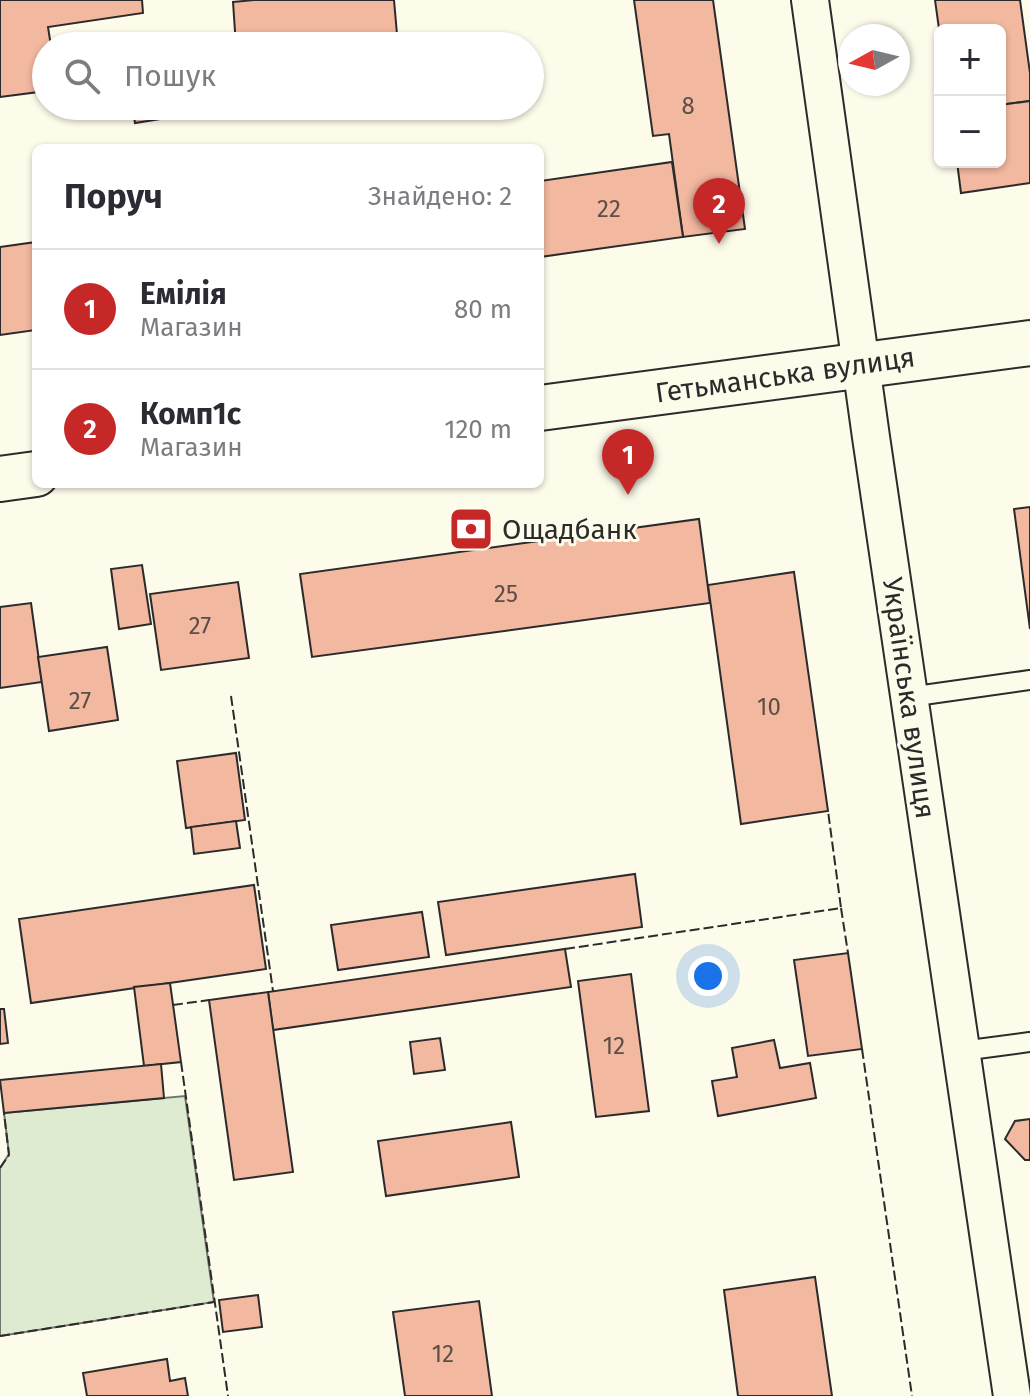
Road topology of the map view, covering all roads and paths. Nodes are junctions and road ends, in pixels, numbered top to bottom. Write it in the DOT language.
graph roads {
  1 [pos="810,0"];
  2 [pos="1030,343"];
  3 [pos="861,365"];
  4 [pos="544,407"];
  5 [pos="32,475"];
  6 [pos="0,479"];
  7 [pos="1030,680"];
  8 [pos="909,697"];
  9 [pos="1030,1042"];
  10 [pos="962,1051"];
  11 [pos="1012,1396"];
  1 -- 3 [label="street, Українська вулиця"];
  2 -- 3 [label="highway, Гетьманська вулиця"];
  3 -- 4 [label="highway, Гетьманська вулиця"];
  3 -- 8 [label="street, Українська вулиця"];
  5 -- 6 [label="highway"];
  7 -- 8 [label="lane"];
  8 -- 10 [label="street, Українська вулиця"];
  9 -- 10 [label="lane"];
  10 -- 11 [label="street, Українська вулиця"];
}
